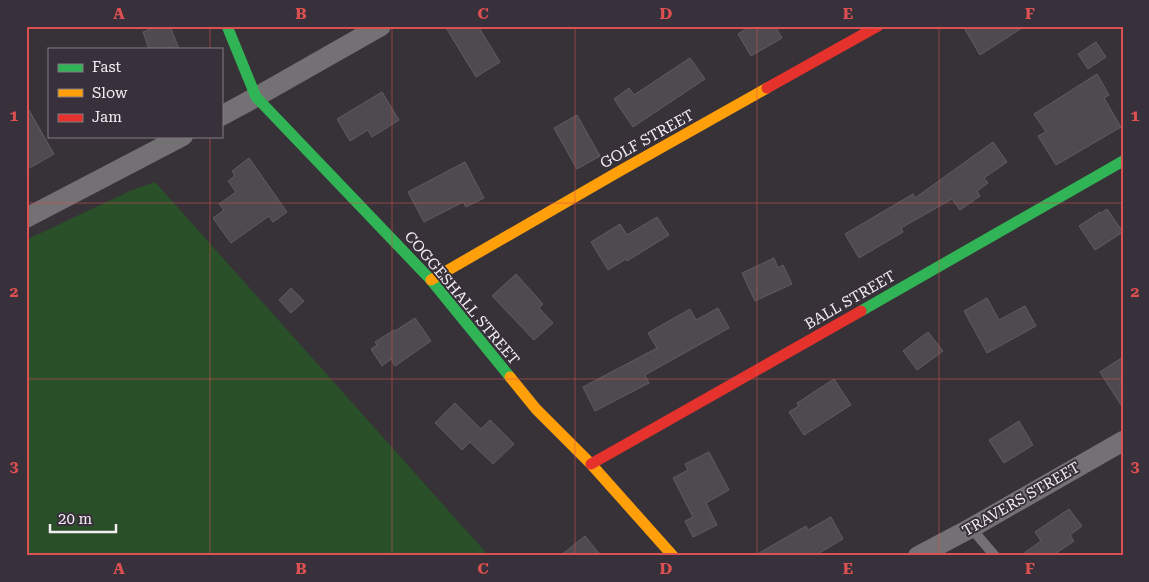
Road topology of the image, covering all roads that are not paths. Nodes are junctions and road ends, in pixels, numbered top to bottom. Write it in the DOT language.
graph roads {
  1 [pos="227,26"];
  2 [pos="381,26"];
  3 [pos="878,26"];
  4 [pos="256,97"];
  5 [pos="222,115"];
  6 [pos="179,138"];
  7 [pos="1123,161"];
  8 [pos="26,218"];
  9 [pos="431,280"];
  10 [pos="1123,441"];
  11 [pos="591,464"];
  12 [pos="971,528"];
  13 [pos="673,556"];
  14 [pos="918,556"];
  15 [pos="995,556"];
  1 -- 4 [label="street, COGGESHALL STREET"];
  2 -- 4 [label="street"];
  3 -- 9 [label="street, GOLF STREET"];
  4 -- 5 [label="street"];
  4 -- 9 [label="street, COGGESHALL STREET"];
  6 -- 8 [label="street"];
  7 -- 11 [label="street, BALL STREET"];
  9 -- 11 [label="street, COGGESHALL STREET"];
  10 -- 12 [label="street, TRAVERS STREET"];
  11 -- 13 [label="street, COGGESHALL STREET"];
  12 -- 14 [label="street, TRAVERS STREET"];
  12 -- 15 [label="lane"];
}
